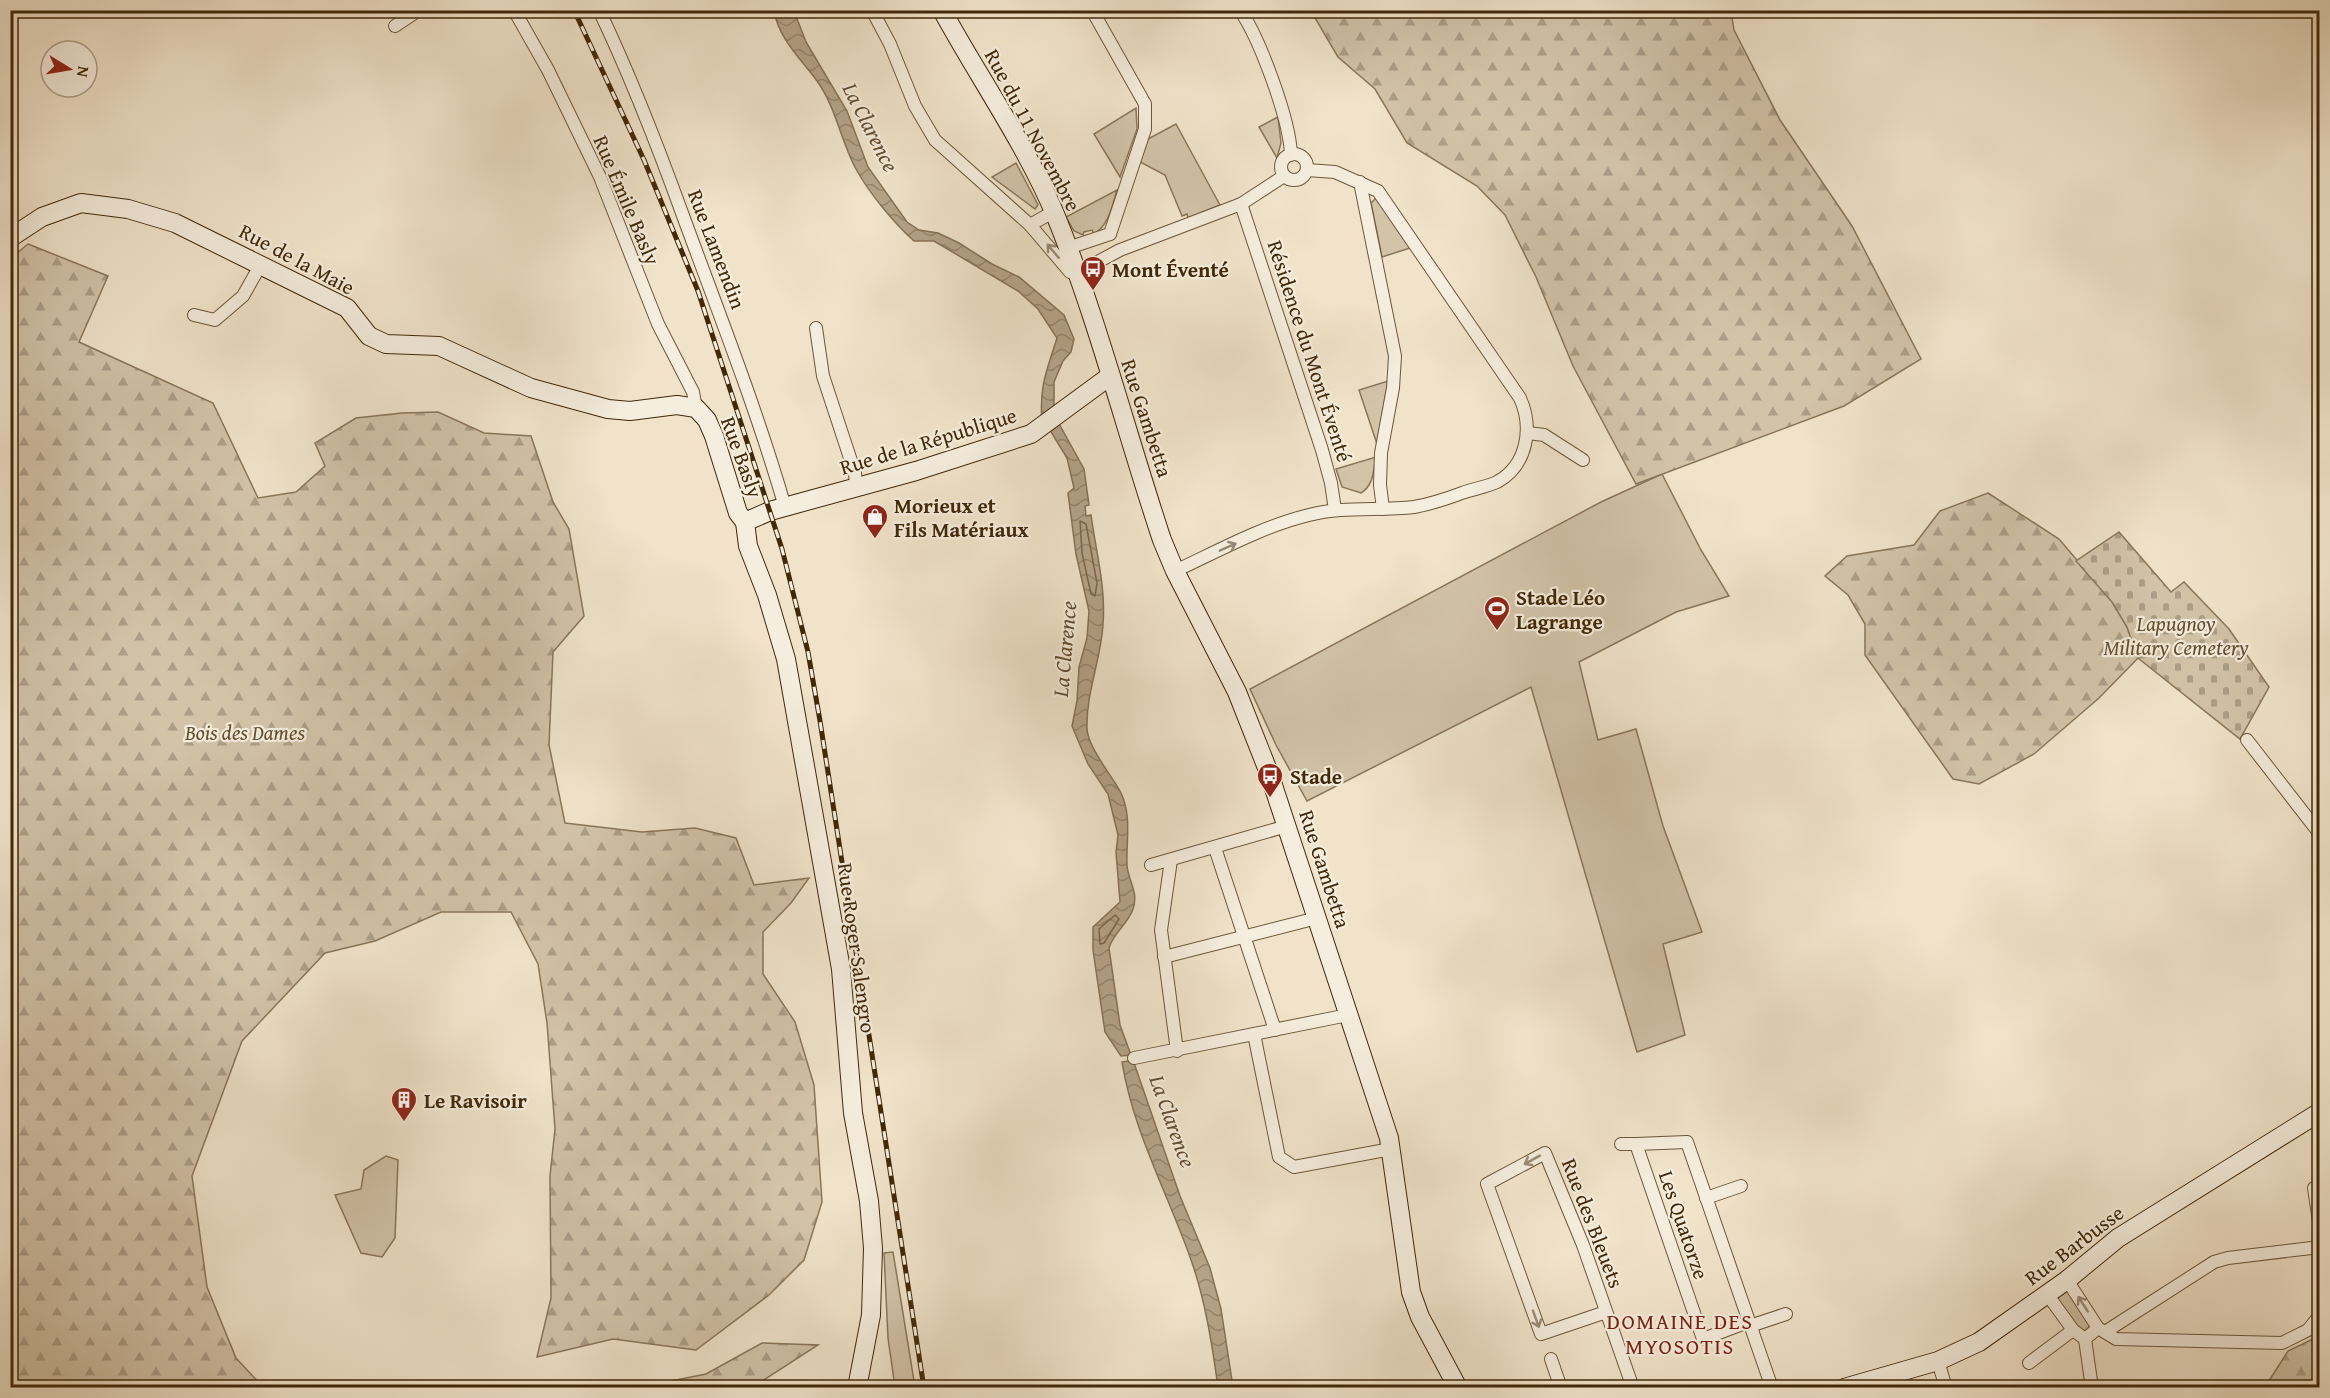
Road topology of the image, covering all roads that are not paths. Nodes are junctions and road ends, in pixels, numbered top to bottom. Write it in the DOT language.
graph roads {
  1 [pos="419,10"];
  2 [pos="514,10"];
  3 [pos="599,10"];
  4 [pos="872,10"];
  5 [pos="942,10"];
  6 [pos="1092,10"];
  7 [pos="1240,10"];
  8 [pos="395,26"];
  9 [pos="1291,155"];
  10 [pos="1307,170"];
  11 [pos="1284,176"];
  12 [pos="1360,182"];
  13 [pos="1241,204"];
  14 [pos="1053,212"];
  15 [pos="1030,225"];
  16 [pos="1110,234"];
  17 [pos="10,238"];
  18 [pos="1068,248"];
  19 [pos="1120,250"];
  20 [pos="261,264"];
  21 [pos="1077,273"];
  22 [pos="194,315"];
  23 [pos="816,328"];
  24 [pos="1110,376"];
  25 [pos="696,408"];
  26 [pos="1528,433"];
  27 [pos="1582,460"];
  28 [pos="856,487"];
  29 [pos="785,507"];
  30 [pos="1335,510"];
  31 [pos="1383,510"];
  32 [pos="745,522"];
  33 [pos="1175,571"];
  34 [pos="2247,740"];
  35 [pos="1287,826"];
  36 [pos="2319,834"];
  37 [pos="1215,848"];
  38 [pos="1171,860"];
  39 [pos="1151,865"];
  40 [pos="1317,918"];
  41 [pos="1243,934"];
  42 [pos="1164,957"];
  43 [pos="1348,1015"];
  44 [pos="1275,1030"];
  45 [pos="1254,1034"];
  46 [pos="1177,1051"];
  47 [pos="1134,1058"];
  48 [pos="2319,1112"];
  49 [pos="1621,1144"];
  50 [pos="1636,1144"];
  51 [pos="1391,1149"];
  52 [pos="1741,1186"];
  53 [pos="2314,1188"];
  54 [pos="1706,1198"];
  55 [pos="2319,1228"];
  56 [pos="2319,1247"];
  57 [pos="2067,1280"];
  58 [pos="2048,1294"];
  59 [pos="1606,1312"];
  60 [pos="1786,1314"];
  61 [pos="2319,1315"];
  62 [pos="1749,1324"];
  63 [pos="2073,1330"];
  64 [pos="2102,1330"];
  65 [pos="2085,1339"];
  66 [pos="1551,1359"];
  67 [pos="1938,1361"];
  68 [pos="2030,1363"];
  69 [pos="1844,1387"];
  70 [pos="857,1388"];
  71 [pos="1458,1388"];
  72 [pos="1562,1388"];
  73 [pos="1633,1388"];
  74 [pos="1772,1388"];
  75 [pos="1946,1388"];
  76 [pos="2092,1388"];
  1 -- 8 [label="street"];
  2 -- 25 [label="street, Rue Émile Basly"];
  3 -- 29 [label="street, Rue Lamendin"];
  4 -- 15 [label="street"];
  5 -- 14 [label="street, Rue du 11 Novembre"];
  6 -- 16 [label="street"];
  7 -- 9 [label="street"];
  9 -- 10 [label="street"];
  9 -- 11 [label="street"];
  10 -- 11 [label="street"];
  10 -- 12 [label="street"];
  11 -- 13 [label="street"];
  12 -- 26 [label="street"];
  12 -- 31 [label="street, Résidence du Mont Éventé"];
  13 -- 19 [label="street"];
  13 -- 30 [label="street, Résidence du Mont Éventé"];
  14 -- 15 [label="street"];
  14 -- 18 [label="street, Rue du 11 Novembre"];
  21 -- 15 [label="street, one-way"];
  16 -- 18 [label="street"];
  16 -- 19 [label="street"];
  17 -- 20 [label="street, Rue de la Maie"];
  18 -- 21 [label="street, Rue du 11 Novembre"];
  19 -- 21 [label="street"];
  20 -- 22 [label="street"];
  20 -- 25 [label="street, Rue de la Maie"];
  21 -- 24 [label="street, Rue Gambetta"];
  23 -- 28 [label="street"];
  24 -- 28 [label="street, Rue de la République"];
  24 -- 33 [label="street, Rue Gambetta"];
  25 -- 32 [label="street, Rue Basly"];
  26 -- 27 [label="street"];
  26 -- 31 [label="street"];
  28 -- 29 [label="street, Rue de la République"];
  29 -- 32 [label="street, Rue de la République"];
  30 -- 31 [label="street"];
  33 -- 30 [label="street, one-way"];
  32 -- 70 [label="street, Rue Roger Salengro"];
  33 -- 35 [label="street, Rue Gambetta"];
  34 -- 36 [label="street"];
  35 -- 37 [label="street"];
  35 -- 40 [label="street, Rue Gambetta"];
  37 -- 38 [label="street"];
  37 -- 41 [label="street"];
  38 -- 39 [label="street"];
  38 -- 42 [label="street"];
  40 -- 41 [label="street"];
  40 -- 43 [label="street, Rue Gambetta"];
  41 -- 42 [label="street"];
  41 -- 44 [label="street"];
  42 -- 46 [label="street"];
  43 -- 44 [label="street"];
  43 -- 51 [label="street, Rue Gambetta"];
  44 -- 45 [label="street"];
  45 -- 46 [label="street"];
  45 -- 51 [label="street"];
  46 -- 47 [label="street"];
  48 -- 57 [label="street, Rue Barbusse"];
  49 -- 50 [label="street, Les Quatorze"];
  50 -- 54 [label="street, Les Quatorze"];
  50 -- 62 [label="street, Les Quatorze"];
  51 -- 71 [label="street, Rue Gambetta"];
  52 -- 54 [label="street, Les Quatorze"];
  53 -- 55 [label="street"];
  54 -- 62 [label="street, Les Quatorze"];
  56 -- 64 [label="street"];
  57 -- 58 [label="street, Rue Barbusse"];
  64 -- 57 [label="street, one-way"];
  58 -- 63 [label="street"];
  58 -- 67 [label="street, Rue Barbusse"];
  59 -- 59 [label="street, Rue des Bleuets, one-way"];
  59 -- 73 [label="street, Rue des Bleuets"];
  60 -- 62 [label="street, Les Quatorze"];
  61 -- 64 [label="street"];
  62 -- 74 [label="street, Les Quatorze"];
  63 -- 65 [label="street"];
  63 -- 68 [label="street"];
  64 -- 65 [label="street"];
  65 -- 76 [label="street"];
  66 -- 72 [label="street"];
  67 -- 69 [label="street, Rue Barbusse"];
  67 -- 75 [label="street"];
}
